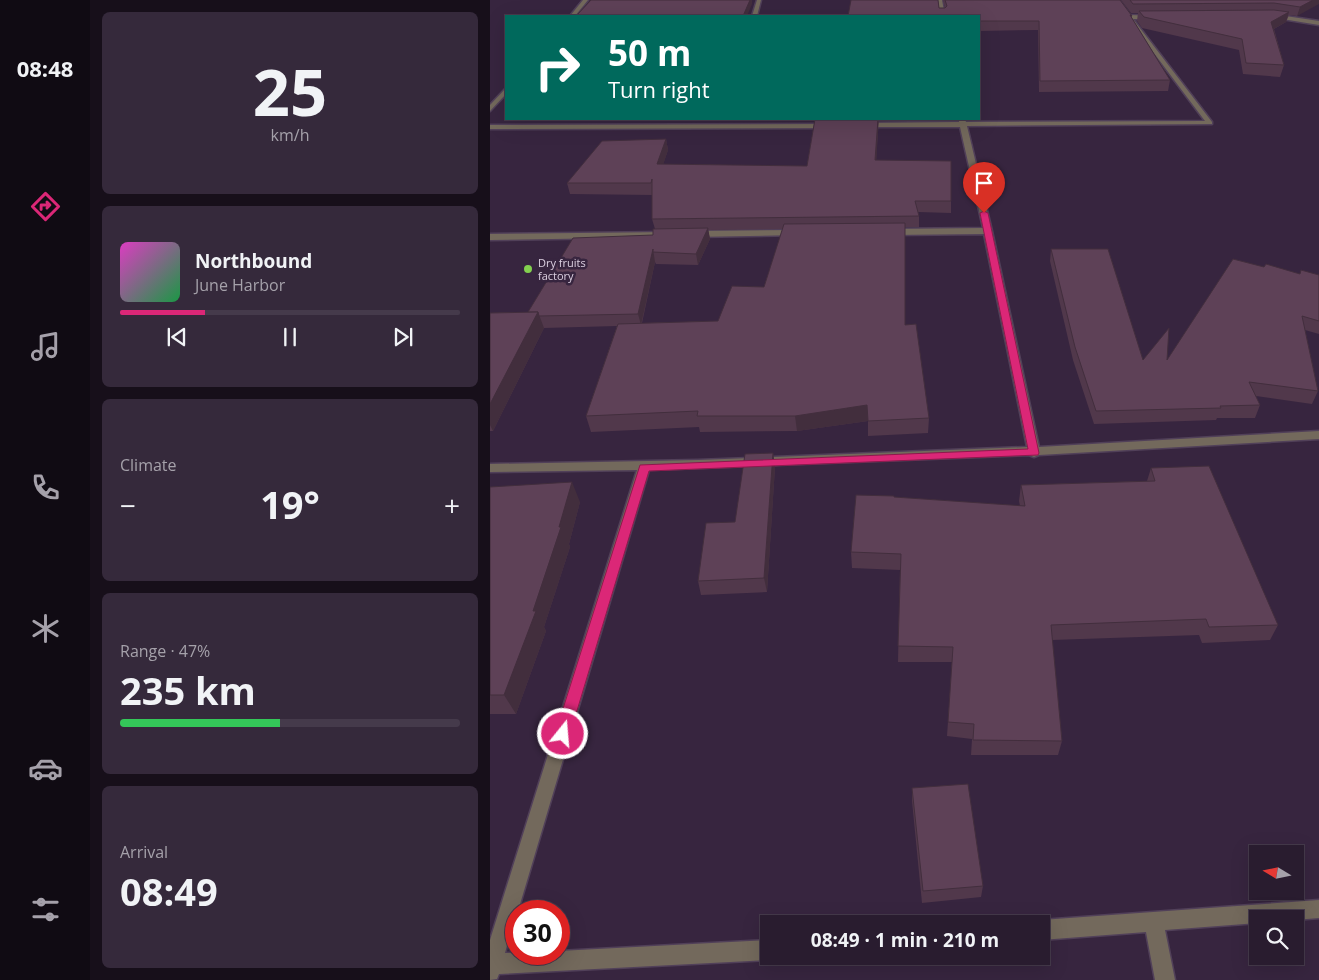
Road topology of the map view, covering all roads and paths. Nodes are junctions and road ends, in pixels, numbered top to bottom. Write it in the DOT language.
graph roads {
  1 [pos="586,0"];
  2 [pos="759,0"];
  3 [pos="940,0"];
  4 [pos="1116,0"];
  5 [pos="573,15"];
  6 [pos="754,15"];
  7 [pos="943,15"];
  8 [pos="1262,16"];
  9 [pos="1130,17"];
  10 [pos="1158,17"];
  11 [pos="1319,22"];
  12 [pos="505,91"];
  13 [pos="490,109"];
  14 [pos="719,120"];
  15 [pos="963,122"];
  16 [pos="716,126"];
  17 [pos="835,126"];
  18 [pos="855,126"];
  19 [pos="490,127"];
  20 [pos="988,231"];
  21 [pos="878,232"];
  22 [pos="809,233"];
  23 [pos="490,237"];
  24 [pos="1319,435"];
  25 [pos="1034,453"];
  26 [pos="644,467"];
  27 [pos="490,468"];
  28 [pos="1319,909"];
  29 [pos="1153,921"];
  30 [pos="1050,929"];
  31 [pos="760,951"];
  32 [pos="491,968"];
  33 [pos="1165,980"];
  1 -- 5 [label="street"];
  2 -- 6 [label="street"];
  3 -- 7 [label="street"];
  4 -- 9 [label="street"];
  8 -- 11 [label="street"];
  9 -- 10 [label="street"];
  9 -- 15 [label="street"];
  12 -- 13 [label="street"];
  14 -- 16 [label="street"];
  15 -- 18 [label="street"];
  15 -- 20 [label="street"];
  16 -- 17 [label="street"];
  16 -- 19 [label="street"];
  20 -- 21 [label="street"];
  20 -- 25 [label="street"];
  22 -- 23 [label="street"];
  24 -- 25 [label="street"];
  25 -- 26 [label="street"];
  26 -- 27 [label="street"];
  26 -- 32 [label="street"];
  28 -- 29 [label="street"];
  29 -- 30 [label="street"];
  29 -- 33 [label="street"];
  31 -- 32 [label="street"];
}
